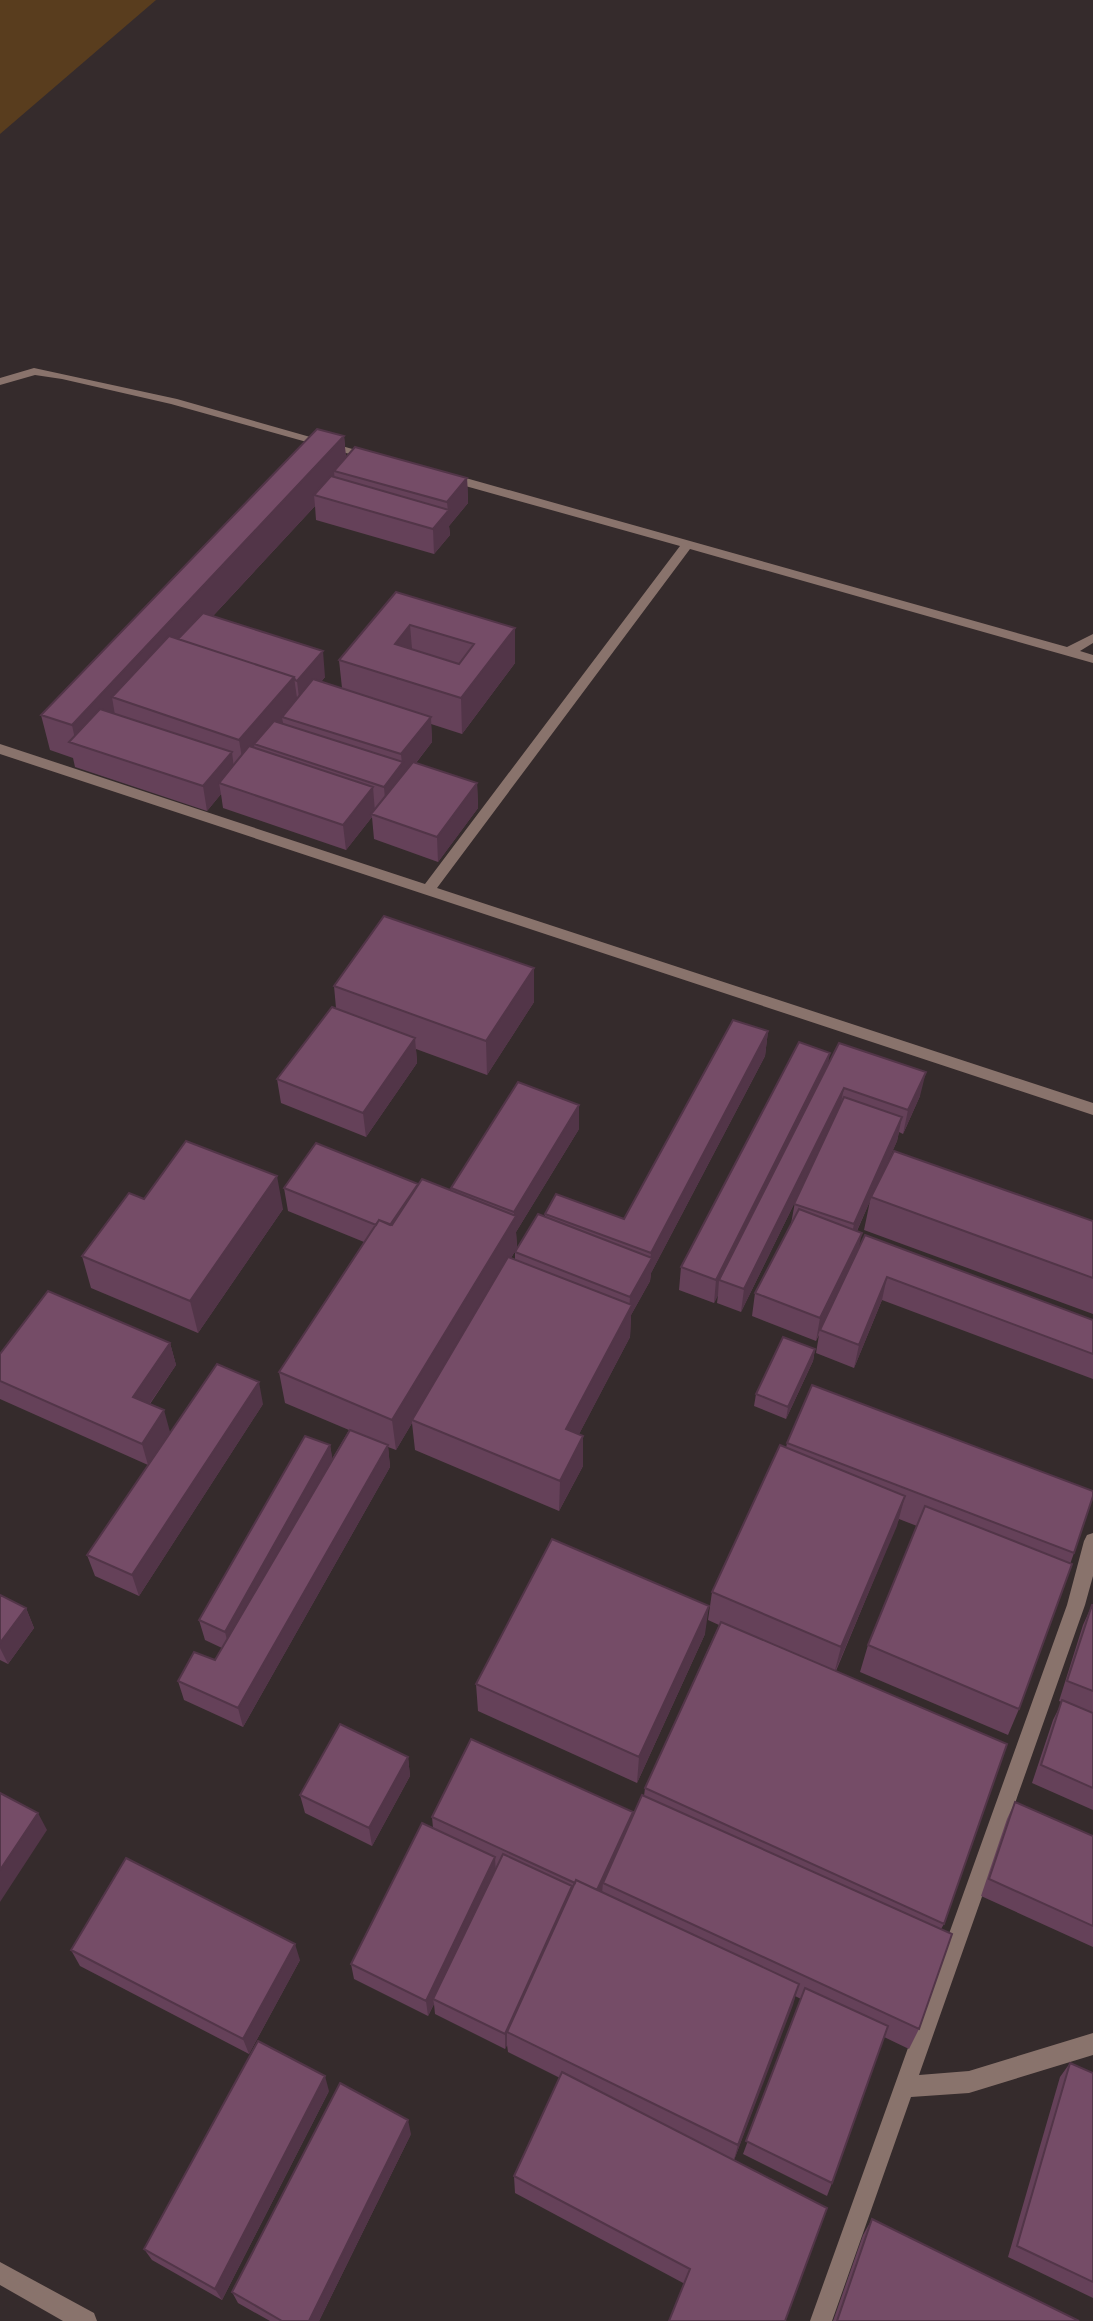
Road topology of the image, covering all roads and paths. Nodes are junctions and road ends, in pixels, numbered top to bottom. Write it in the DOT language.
graph roads {
  1 [pos="0,382"];
  2 [pos="385,460"];
  3 [pos="430,472"];
  4 [pos="688,544"];
  5 [pos="1093,638"];
  6 [pos="1068,652"];
  7 [pos="1093,659"];
  8 [pos="0,749"];
  9 [pos="428,890"];
  10 [pos="1093,1109"];
  11 [pos="1093,1541"];
  12 [pos="1093,2044"];
  13 [pos="904,2087"];
  14 [pos="0,2273"];
  15 [pos="86,2321"];
  16 [pos="821,2321"];
  1 -- 2 [label="street"];
  3 -- 4 [label="street"];
  4 -- 6 [label="street"];
  4 -- 9 [label="street"];
  5 -- 6 [label="street"];
  6 -- 7 [label="street"];
  8 -- 9 [label="street"];
  9 -- 10 [label="street"];
  11 -- 13 [label="street"];
  12 -- 13 [label="street"];
  13 -- 16 [label="street"];
  14 -- 15 [label="street"];
}
